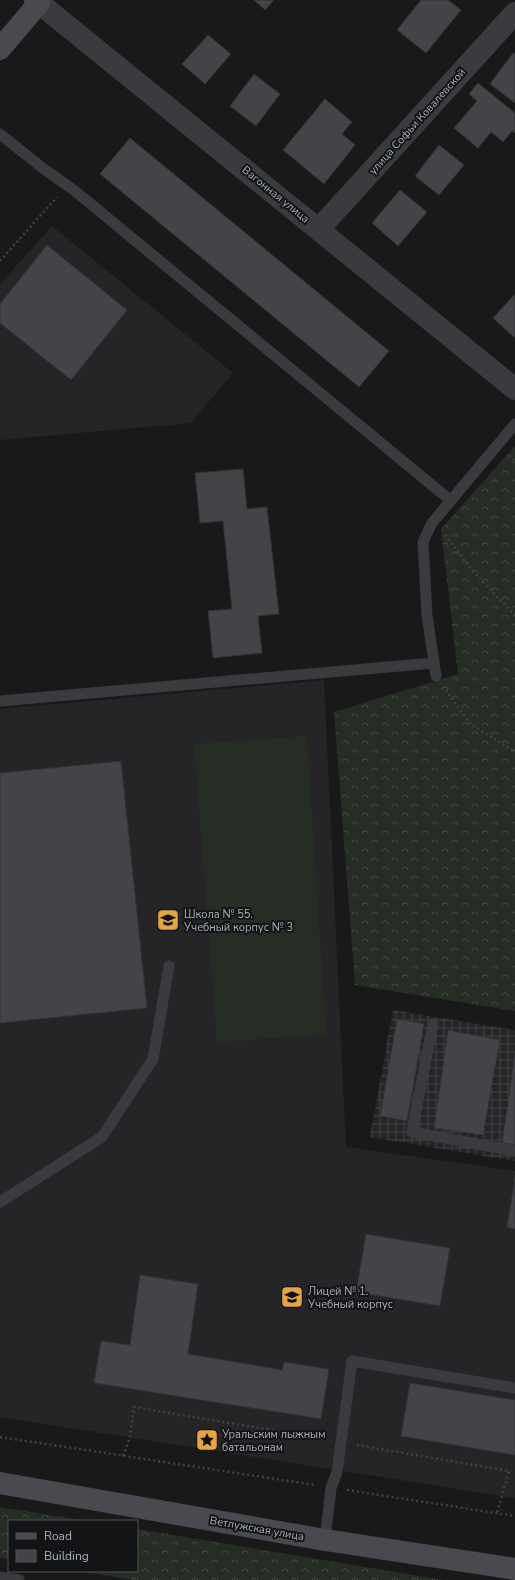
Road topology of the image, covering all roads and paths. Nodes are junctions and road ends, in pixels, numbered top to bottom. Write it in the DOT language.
graph roads {
  1 [pos="40,1"];
  2 [pos="515,12"];
  3 [pos="0,49"];
  4 [pos="0,134"];
  5 [pos="60,193"];
  6 [pos="319,229"];
  7 [pos="0,261"];
  8 [pos="515,389"];
  9 [pos="515,424"];
  10 [pos="450,500"];
  11 [pos="434,520"];
  12 [pos="515,616"];
  13 [pos="434,663"];
  14 [pos="436,676"];
  15 [pos="0,701"];
  16 [pos="515,752"];
  17 [pos="169,966"];
  18 [pos="433,1024"];
  19 [pos="515,1151"];
  20 [pos="0,1202"];
  21 [pos="515,1388"];
  22 [pos="0,1437"];
  23 [pos="340,1442"];
  24 [pos="123,1456"];
  25 [pos="0,1483"];
  26 [pos="331,1488"];
  27 [pos="497,1514"];
  28 [pos="515,1516"];
  29 [pos="325,1540"];
  30 [pos="515,1569"];
  31 [pos="0,1577"];
  32 [pos="19,1580"];
  1 -- 3 [label="main road"];
  1 -- 6 [label="street, Вагонная улица"];
  2 -- 6 [label="street, улица Софьи Ковалевской"];
  4 -- 10 [label="lane"];
  5 -- 7 [label="path"];
  6 -- 8 [label="street, Вагонная улица"];
  9 -- 10 [label="lane"];
  10 -- 11 [label="lane"];
  11 -- 12 [label="path"];
  11 -- 13 [label="lane"];
  13 -- 14 [label="lane"];
  13 -- 15 [label="lane"];
  14 -- 16 [label="path"];
  17 -- 20 [label="lane"];
  18 -- 19 [label="lane"];
  21 -- 23 [label="lane"];
  22 -- 24 [label="path"];
  23 -- 24 [label="path"];
  23 -- 26 [label="lane"];
  23 -- 27 [label="path"];
  24 -- 26 [label="path"];
  25 -- 29 [label="main road, Ветлужская улица"];
  26 -- 27 [label="path"];
  26 -- 29 [label="lane"];
  27 -- 28 [label="path"];
  29 -- 30 [label="main road, Ветлужская улица"];
  31 -- 32 [label="lane"];
}
